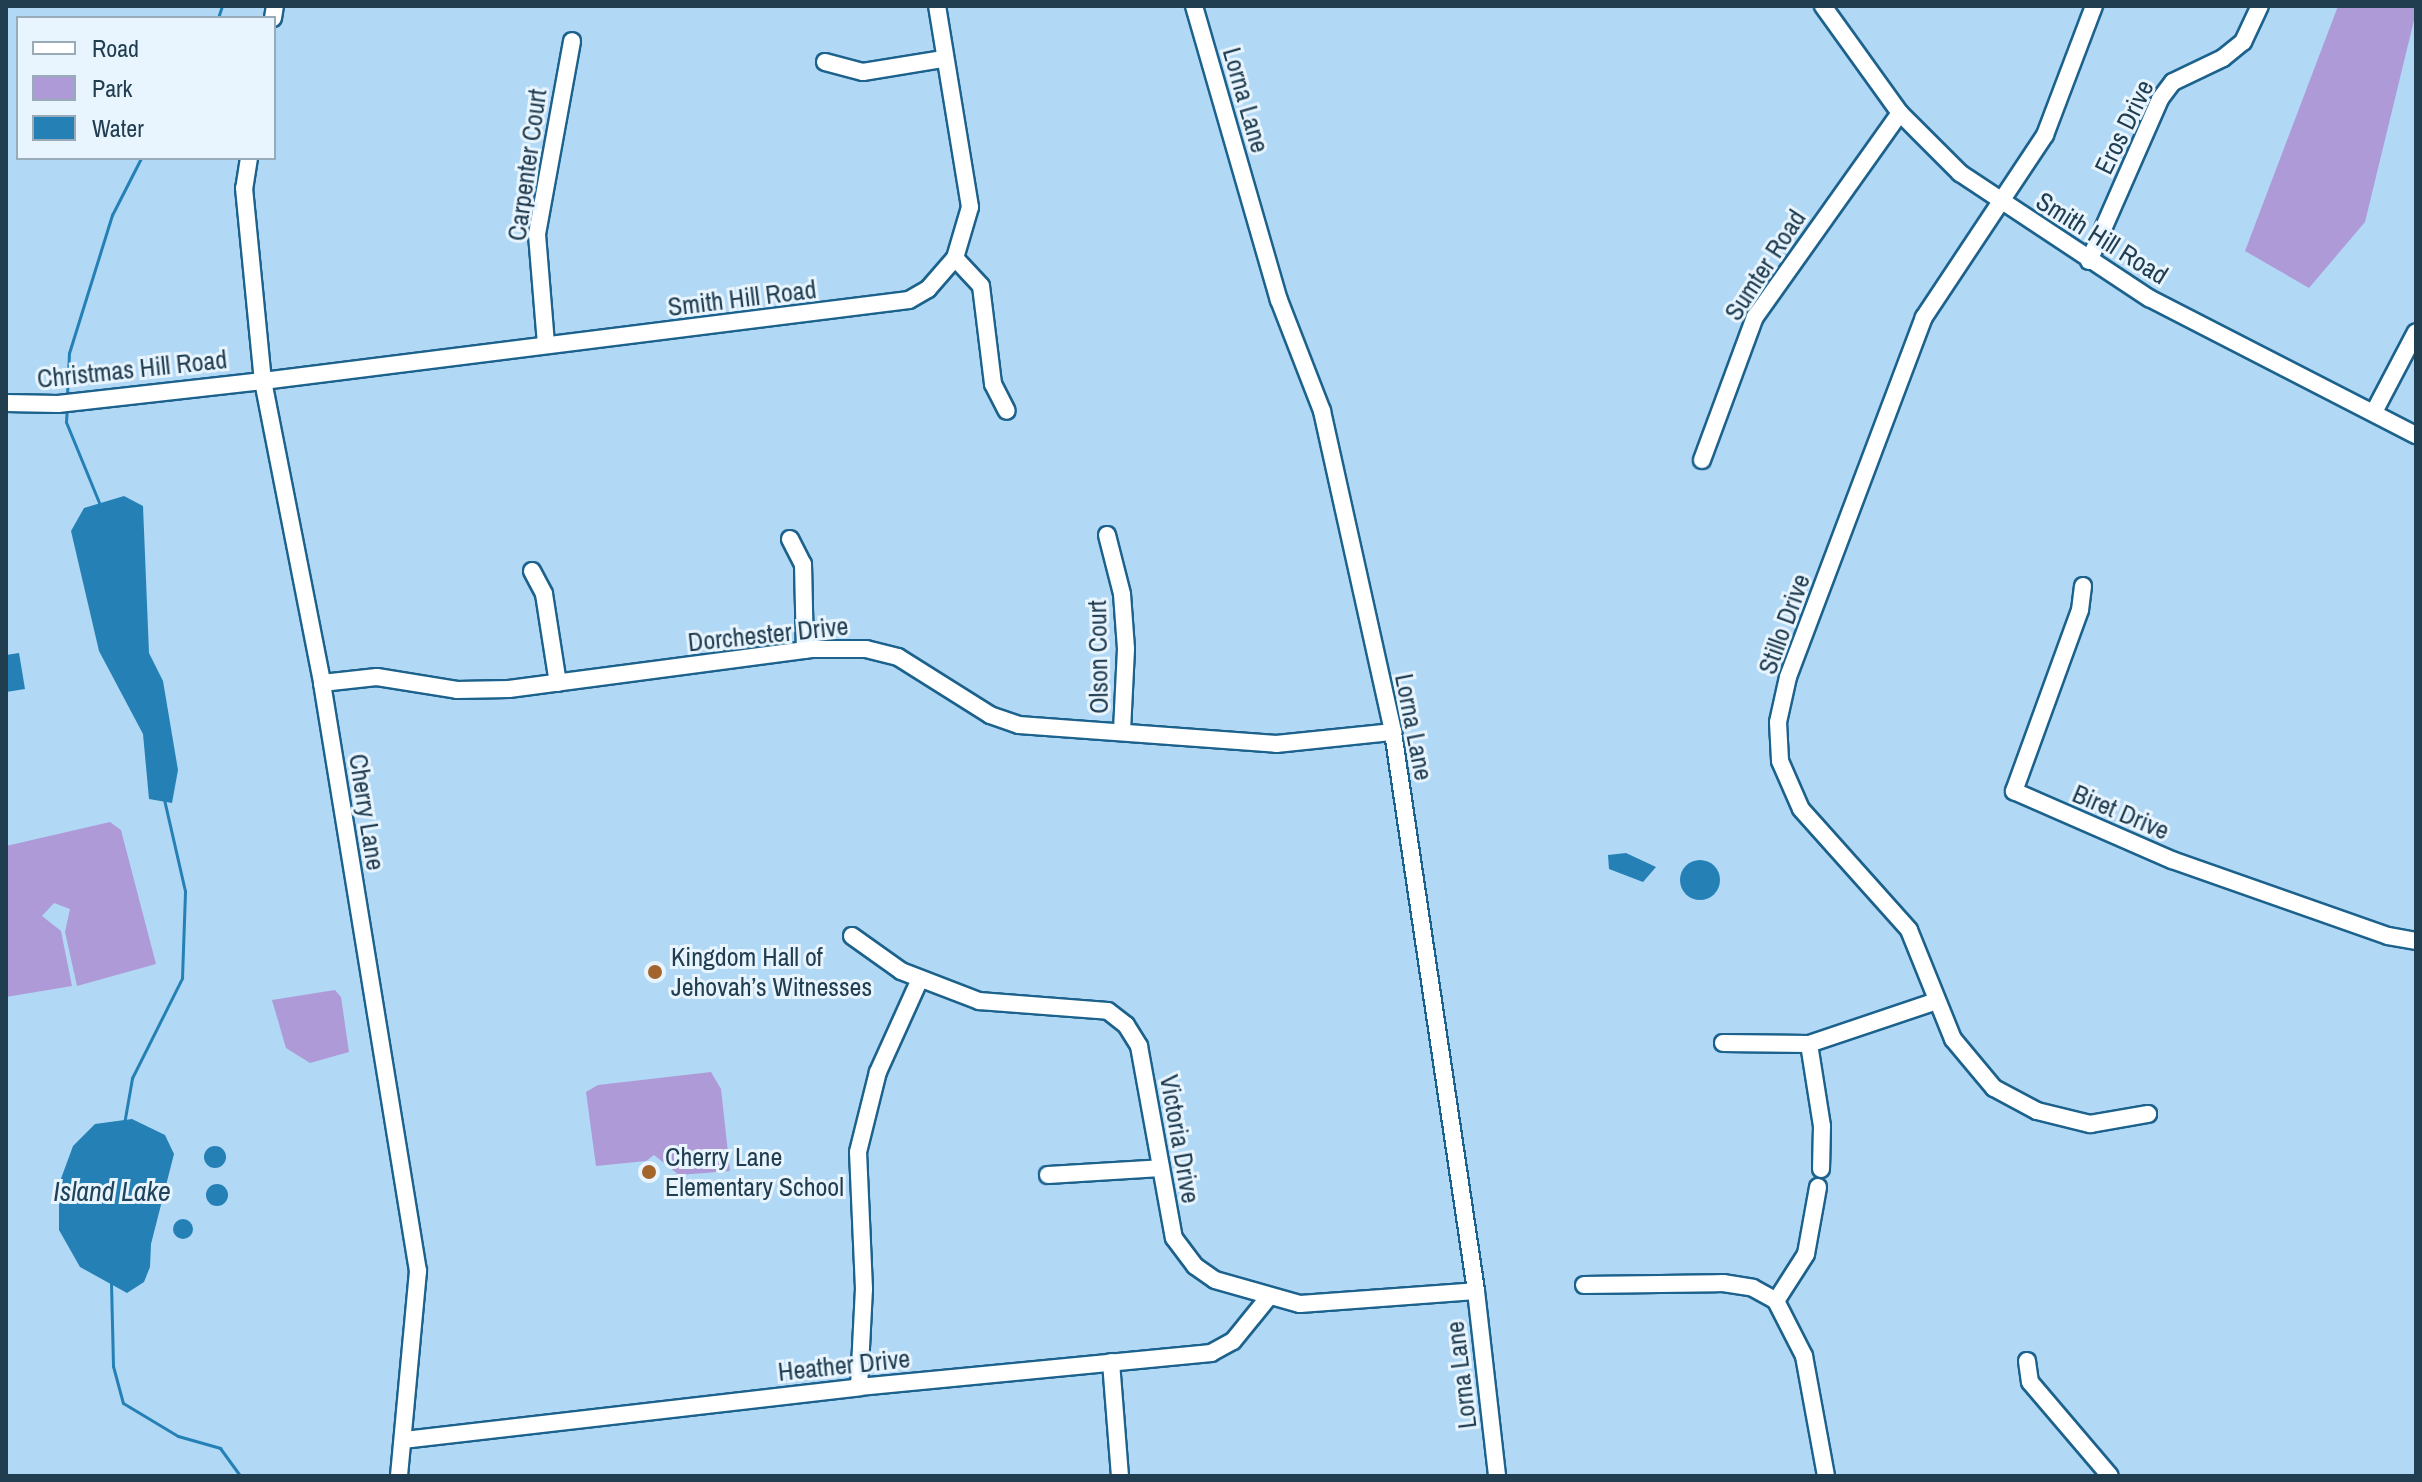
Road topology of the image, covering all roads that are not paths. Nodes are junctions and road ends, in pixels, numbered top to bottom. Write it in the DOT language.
graph roads {
  1 [pos="937,6"];
  2 [pos="1194,6"];
  3 [pos="1823,6"];
  4 [pos="2094,6"];
  5 [pos="2260,6"];
  6 [pos="572,41"];
  7 [pos="942,59"];
  8 [pos="825,62"];
  9 [pos="1900,113"];
  10 [pos="249,160"];
  11 [pos="2003,204"];
  12 [pos="955,258"];
  13 [pos="2089,261"];
  14 [pos="2416,332"];
  15 [pos="546,344"];
  16 [pos="263,381"];
  17 [pos="6,403"];
  18 [pos="1007,411"];
  19 [pos="2374,412"];
  20 [pos="2416,435"];
  21 [pos="1702,460"];
  22 [pos="1107,535"];
  23 [pos="790,539"];
  24 [pos="532,571"];
  25 [pos="2083,586"];
  26 [pos="805,650"];
  27 [pos="322,683"];
  28 [pos="558,683"];
  29 [pos="1122,732"];
  30 [pos="1393,732"];
  31 [pos="852,936"];
  32 [pos="2416,941"];
  33 [pos="920,979"];
  34 [pos="1934,1002"];
  35 [pos="1723,1043"];
  36 [pos="1809,1044"];
  37 [pos="2148,1114"];
  38 [pos="1161,1168"];
  39 [pos="1821,1169"];
  40 [pos="1048,1175"];
  41 [pos="1818,1187"];
  42 [pos="1584,1285"];
  43 [pos="1476,1291"];
  44 [pos="1268,1298"];
  45 [pos="1776,1301"];
  46 [pos="2027,1361"];
  47 [pos="1111,1362"];
  48 [pos="859,1387"];
  49 [pos="404,1440"];
  50 [pos="399,1476"];
  51 [pos="1120,1476"];
  52 [pos="1497,1476"];
  53 [pos="1826,1476"];
  54 [pos="2110,1476"];
  1 -- 7 [label="street, Smith Hill Road"];
  2 -- 30 [label="street, Lorna Lane"];
  3 -- 9 [label="street, Smith Hill Road"];
  4 -- 11 [label="street, Stillo Drive"];
  5 -- 13 [label="street, Eros Drive"];
  6 -- 15 [label="street, Carpenter Court"];
  7 -- 8 [label="street"];
  7 -- 12 [label="street, Smith Hill Road"];
  9 -- 11 [label="street, Smith Hill Road"];
  9 -- 21 [label="street, Sumter Road"];
  10 -- 16 [label="street, Cherry Lane"];
  11 -- 13 [label="street, Smith Hill Road"];
  11 -- 34 [label="street, Stillo Drive"];
  12 -- 15 [label="street, Smith Hill Road"];
  12 -- 18 [label="street"];
  13 -- 19 [label="street, Smith Hill Road"];
  14 -- 19 [label="street"];
  15 -- 16 [label="street, Smith Hill Road"];
  16 -- 17 [label="street, Christmas Hill Road"];
  16 -- 27 [label="street, Cherry Lane"];
  19 -- 20 [label="street, Smith Hill Road"];
  22 -- 29 [label="street, Olson Court"];
  23 -- 26 [label="street"];
  24 -- 28 [label="street"];
  25 -- 32 [label="street, Biret Drive"];
  26 -- 28 [label="street, Dorchester Drive"];
  26 -- 29 [label="street, Dorchester Drive"];
  27 -- 28 [label="street, Dorchester Drive"];
  27 -- 49 [label="street, Cherry Lane"];
  29 -- 30 [label="street, Dorchester Drive"];
  30 -- 43 [label="street, Lorna Lane"];
  31 -- 33 [label="street, Victoria Drive"];
  33 -- 38 [label="street, Victoria Drive"];
  33 -- 48 [label="street"];
  34 -- 36 [label="street"];
  34 -- 37 [label="street, Stillo Drive"];
  35 -- 36 [label="street"];
  36 -- 39 [label="street"];
  38 -- 40 [label="street"];
  38 -- 44 [label="street, Victoria Drive"];
  41 -- 45 [label="street"];
  42 -- 45 [label="street"];
  43 -- 44 [label="street, Victoria Drive"];
  43 -- 52 [label="street, Lorna Lane"];
  44 -- 47 [label="street, Heather Drive"];
  45 -- 53 [label="street"];
  46 -- 54 [label="street"];
  47 -- 48 [label="street, Heather Drive"];
  47 -- 51 [label="street"];
  48 -- 49 [label="street, Heather Drive"];
  49 -- 50 [label="street, Cherry Lane"];
}
